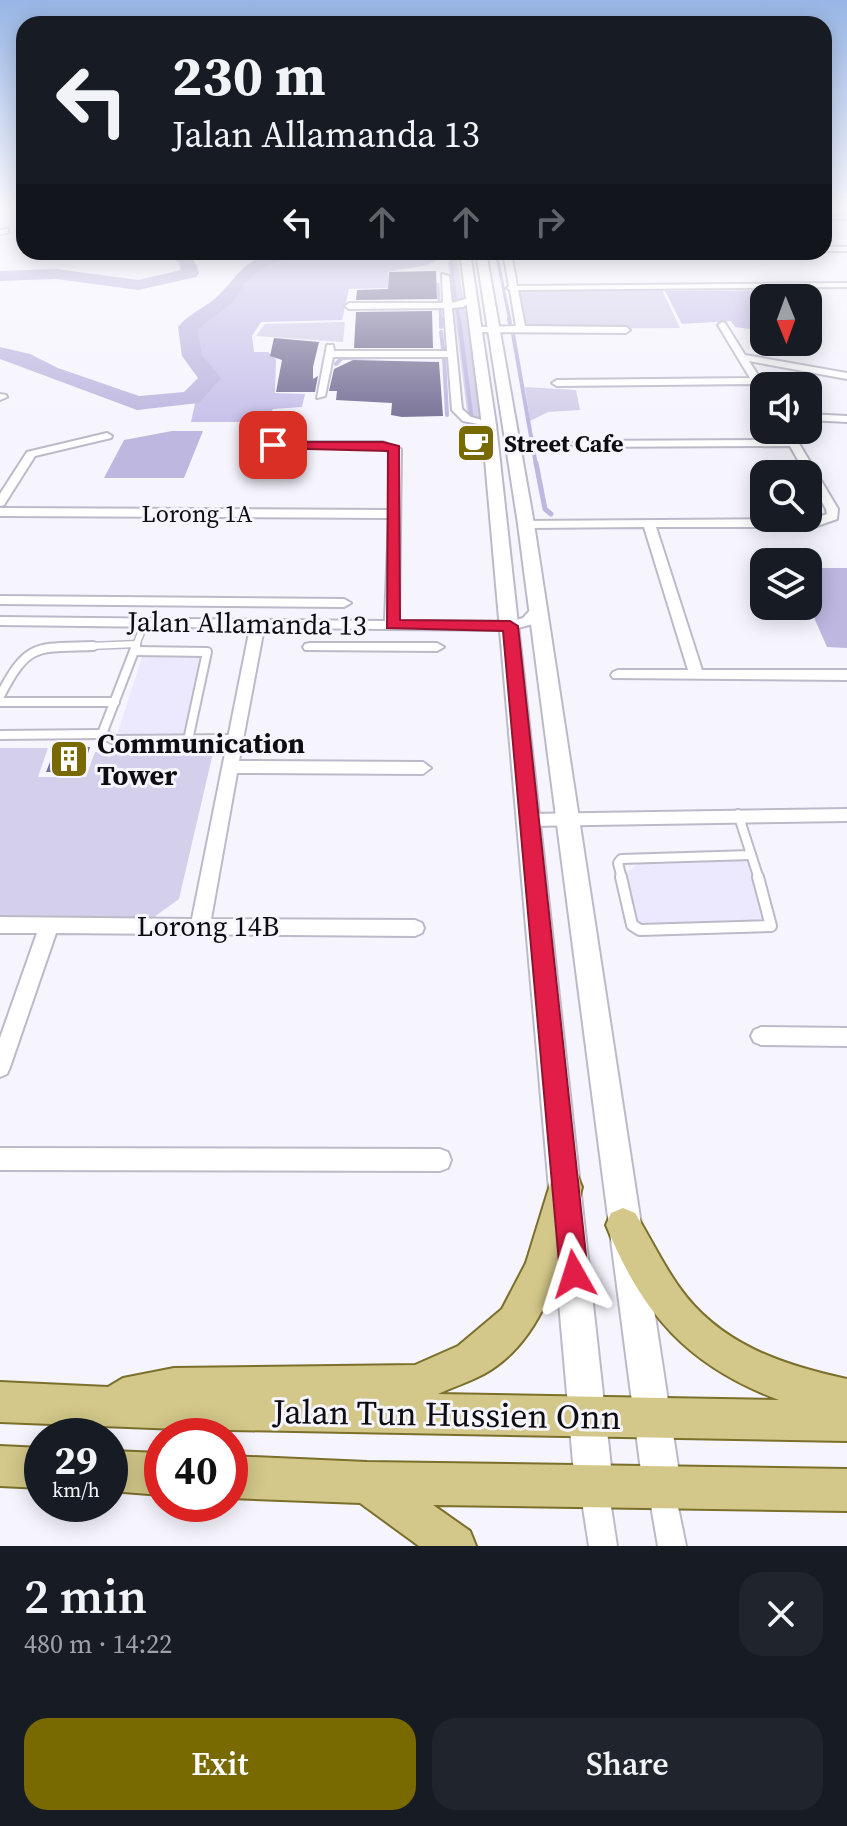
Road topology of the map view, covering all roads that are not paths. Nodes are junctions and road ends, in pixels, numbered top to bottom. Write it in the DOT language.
graph roads {
  1 [pos="445,279"];
  2 [pos="469,279"];
  3 [pos="486,279"];
  4 [pos="510,279"];
  5 [pos="511,288"];
  6 [pos="845,288"];
  7 [pos="472,299"];
  8 [pos="349,306"];
  9 [pos="448,306"];
  10 [pos="722,325"];
  11 [pos="495,329"];
  12 [pos="521,329"];
  13 [pos="477,330"];
  14 [pos="626,330"];
  15 [pos="452,354"];
  16 [pos="742,357"];
  17 [pos="751,372"];
  18 [pos="847,376"];
  19 [pos="750,381"];
  20 [pos="557,383"];
  21 [pos="320,396"];
  22 [pos="822,418"];
  23 [pos="847,419"];
  24 [pos="489,425"];
  25 [pos="107,436"];
  26 [pos="750,443"];
  27 [pos="576,444"];
  28 [pos="794,444"];
  29 [pos="273,445"];
  30 [pos="0,503"];
  31 [pos="0,512"];
  32 [pos="395,514"];
  33 [pos="526,524"];
  34 [pos="649,524"];
  35 [pos="0,600"];
  36 [pos="176,602"];
  37 [pos="344,603"];
  38 [pos="536,612"];
  39 [pos="4,621"];
  40 [pos="145,622"];
  41 [pos="171,622"];
  42 [pos="258,623"];
  43 [pos="348,624"];
  44 [pos="392,625"];
  45 [pos="510,626"];
  46 [pos="0,637"];
  47 [pos="136,647"];
  48 [pos="310,647"];
  49 [pos="345,647"];
  50 [pos="437,647"];
  51 [pos="696,674"];
  52 [pos="618,675"];
  53 [pos="847,675"];
  54 [pos="0,696"];
  55 [pos="0,702"];
  56 [pos="115,702"];
  57 [pos="102,734"];
  58 [pos="0,735"];
  59 [pos="238,739"];
  60 [pos="188,740"];
  61 [pos="233,767"];
  62 [pos="423,768"];
  63 [pos="738,814"];
  64 [pos="847,815"];
  65 [pos="565,819"];
  66 [pos="529,820"];
  67 [pos="751,855"];
  68 [pos="0,925"];
  69 [pos="49,926"];
  70 [pos="200,926"];
  71 [pos="415,928"];
  72 [pos="761,1036"];
  73 [pos="847,1037"];
  74 [pos="0,1067"];
  75 [pos="0,1159"];
  76 [pos="440,1160"];
  77 [pos="565,1187"];
  78 [pos="623,1225"];
  79 [pos="847,1399"];
  80 [pos="0,1402"];
  81 [pos="89,1405"];
  82 [pos="588,1418"];
  83 [pos="653,1418"];
  84 [pos="847,1421"];
  85 [pos="0,1466"];
  86 [pos="24,1467"];
  87 [pos="248,1478"];
  88 [pos="367,1483"];
  89 [pos="594,1485"];
  90 [pos="662,1486"];
  91 [pos="847,1490"];
  92 [pos="455,1546"];
  93 [pos="603,1546"];
  94 [pos="672,1546"];
  1 -- 9 [label="street"];
  2 -- 7 [label="street"];
  3 -- 11 [label="street"];
  4 -- 5 [label="street"];
  5 -- 6 [label="street"];
  5 -- 12 [label="street"];
  7 -- 9 [label="street"];
  7 -- 13 [label="street"];
  8 -- 9 [label="street"];
  9 -- 15 [label="street"];
  10 -- 16 [label="street"];
  11 -- 12 [label="street"];
  11 -- 13 [label="street"];
  11 -- 33 [label="street"];
  12 -- 14 [label="street"];
  13 -- 24 [label="street"];
  15 -- 21 [label="street"];
  15 -- 24 [label="street"];
  16 -- 17 [label="street"];
  16 -- 18 [label="street"];
  19 -- 20 [label="street"];
  22 -- 23 [label="street"];
  24 -- 45 [label="street"];
  25 -- 30 [label="street"];
  26 -- 27 [label="street"];
  28 -- 34 [label="street"];
  29 -- 32 [label="street"];
  31 -- 32 [label="street, Lorong 1A"];
  32 -- 44 [label="street"];
  33 -- 34 [label="street"];
  33 -- 38 [label="street"];
  34 -- 51 [label="street"];
  35 -- 36 [label="street"];
  36 -- 37 [label="street"];
  36 -- 41 [label="street"];
  38 -- 45 [label="street, Jalan Allamanda 13"];
  38 -- 65 [label="street"];
  39 -- 40 [label="street, Jalan Allamanda 13"];
  39 -- 46 [label="street"];
  40 -- 41 [label="street, Jalan Allamanda 13"];
  40 -- 47 [label="lane"];
  41 -- 42 [label="street, Jalan Allamanda 13"];
  42 -- 43 [label="street, Jalan Allamanda 13"];
  42 -- 59 [label="street"];
  43 -- 44 [label="street, Jalan Allamanda 13"];
  43 -- 49 [label="street"];
  44 -- 45 [label="street, Jalan Allamanda 13"];
  45 -- 66 [label="street"];
  47 -- 54 [label="lane"];
  47 -- 56 [label="lane"];
  47 -- 60 [label="lane"];
  48 -- 49 [label="street"];
  49 -- 50 [label="street"];
  51 -- 52 [label="street"];
  51 -- 53 [label="street"];
  55 -- 56 [label="lane"];
  56 -- 57 [label="lane"];
  57 -- 58 [label="lane"];
  57 -- 60 [label="lane"];
  59 -- 60 [label="lane"];
  59 -- 61 [label="street"];
  61 -- 62 [label="street"];
  61 -- 70 [label="street"];
  63 -- 64 [label="street"];
  63 -- 65 [label="street"];
  63 -- 67 [label="lane"];
  65 -- 66 [label="street"];
  65 -- 78 [label="street"];
  66 -- 77 [label="street"];
  67 -- 67 [label="lane"];
  68 -- 69 [label="street, Lorong 14B"];
  69 -- 70 [label="street, Lorong 14B"];
  69 -- 74 [label="street"];
  70 -- 71 [label="street, Lorong 14B"];
  72 -- 73 [label="street"];
  75 -- 76 [label="street"];
  77 -- 81 [label="main road"];
  77 -- 82 [label="street"];
  78 -- 79 [label="main road"];
  78 -- 83 [label="street"];
  80 -- 81 [label="main road, Jalan Tun Hussien Onn"];
  81 -- 82 [label="main road, Jalan Tun Hussien Onn"];
  82 -- 83 [label="main road, Jalan Tun Hussien Onn"];
  82 -- 89 [label="street"];
  83 -- 84 [label="main road, Jalan Tun Hussien Onn"];
  83 -- 90 [label="street"];
  85 -- 86 [label="main road"];
  87 -- 88 [label="main road"];
  88 -- 89 [label="main road"];
  88 -- 92 [label="main road"];
  89 -- 90 [label="main road"];
  89 -- 93 [label="street"];
  90 -- 91 [label="main road"];
  90 -- 94 [label="street"];
}
